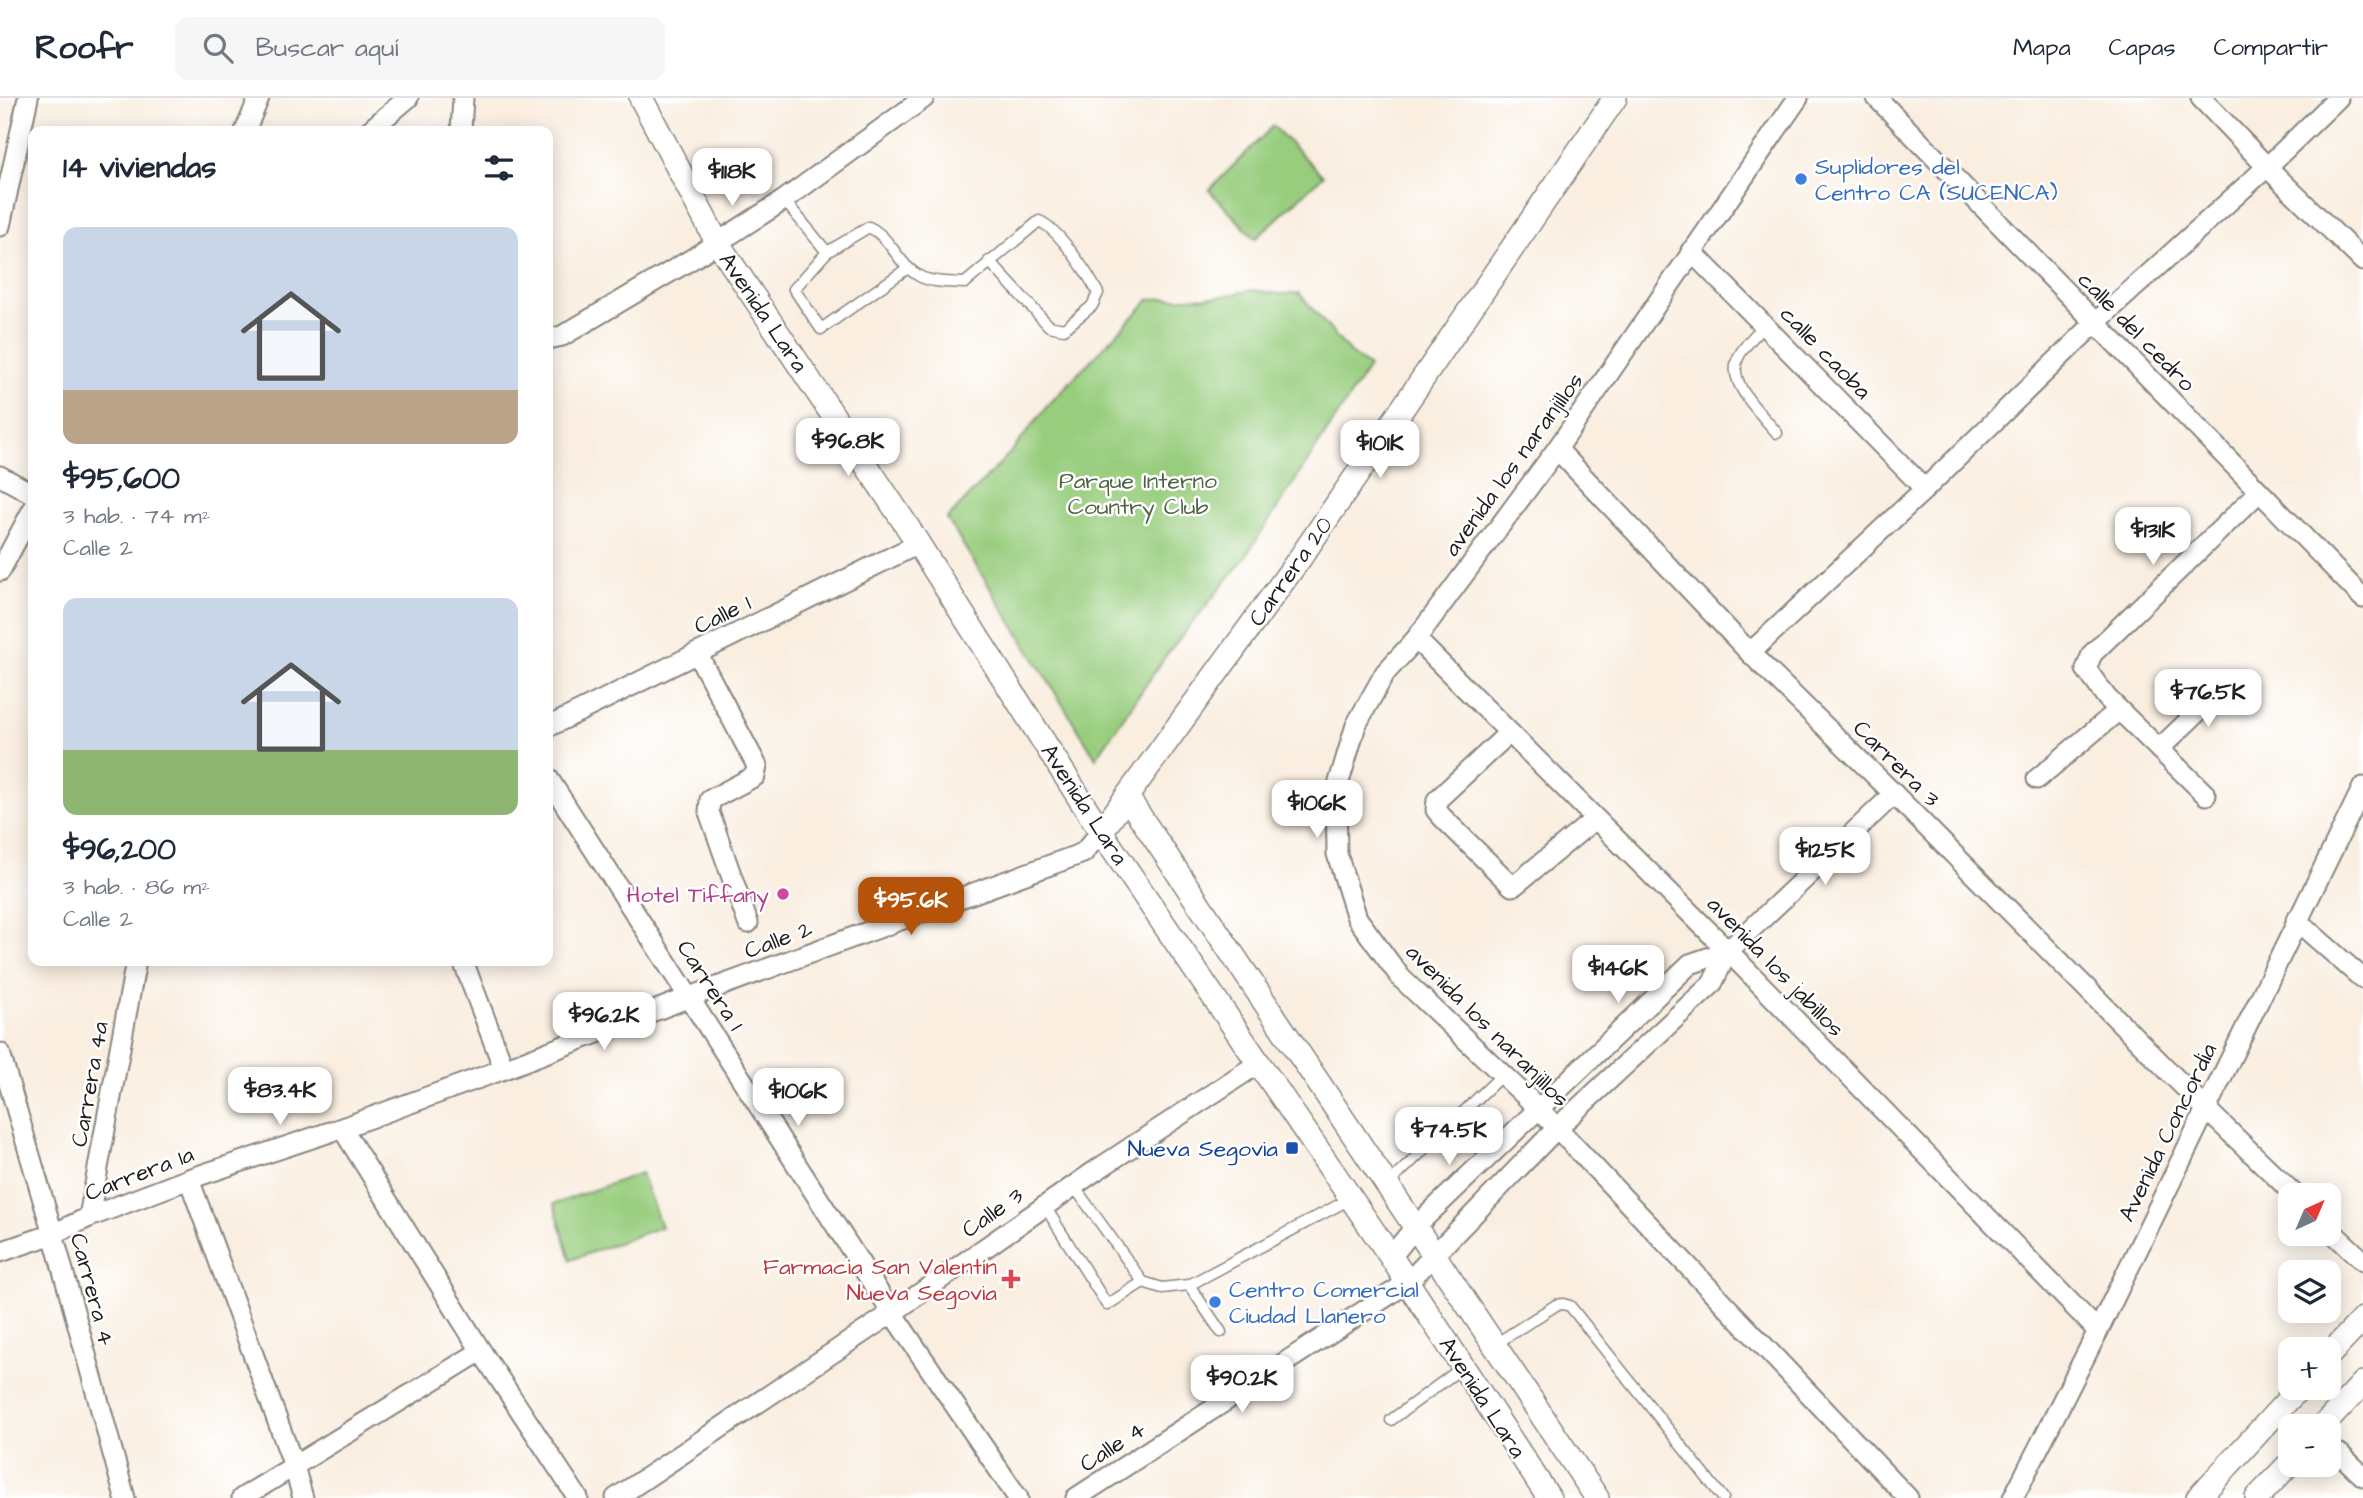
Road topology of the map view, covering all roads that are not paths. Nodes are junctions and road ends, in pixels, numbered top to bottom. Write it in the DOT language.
graph roads {
  1 [pos="28,98"];
  2 [pos="259,98"];
  3 [pos="408,98"];
  4 [pos="463,98"];
  5 [pos="641,98"];
  6 [pos="924,98"];
  7 [pos="1615,98"];
  8 [pos="1798,98"];
  9 [pos="1877,98"];
  10 [pos="2202,98"];
  11 [pos="2338,98"];
  12 [pos="247,126"];
  13 [pos="375,126"];
  14 [pos="461,126"];
  15 [pos="2267,167"];
  16 [pos="784,200"];
  17 [pos="0,226"];
  18 [pos="717,242"];
  19 [pos="1691,251"];
  20 [pos="827,252"];
  21 [pos="989,261"];
  22 [pos="2363,261"];
  23 [pos="908,268"];
  24 [pos="2095,323"];
  25 [pos="1765,324"];
  26 [pos="553,338"];
  27 [pos="1777,433"];
  28 [pos="1557,449"];
  29 [pos="0,477"];
  30 [pos="1925,489"];
  31 [pos="28,491"];
  32 [pos="2259,492"];
  33 [pos="28,518"];
  34 [pos="918,544"];
  35 [pos="0,571"];
  36 [pos="2363,598"];
  37 [pos="1416,639"];
  38 [pos="697,653"];
  39 [pos="1750,653"];
  40 [pos="2230,681"];
  41 [pos="2119,710"];
  42 [pos="553,725"];
  43 [pos="1509,733"];
  44 [pos="2159,749"];
  45 [pos="2037,779"];
  46 [pos="553,786"];
  47 [pos="2363,787"];
  48 [pos="1894,794"];
  49 [pos="2206,794"];
  50 [pos="1128,797"];
  51 [pos="1595,819"];
  52 [pos="1101,832"];
  53 [pos="2296,920"];
  54 [pos="748,923"];
  55 [pos="1728,951"];
  56 [pos="135,966"];
  57 [pos="465,966"];
  58 [pos="2363,979"];
  59 [pos="690,997"];
  60 [pos="0,1053"];
  61 [pos="1259,1063"];
  62 [pos="504,1069"];
  63 [pos="1503,1074"];
  64 [pos="1539,1109"];
  65 [pos="2206,1110"];
  66 [pos="342,1128"];
  67 [pos="1557,1128"];
  68 [pos="189,1179"];
  69 [pos="2282,1183"];
  70 [pos="1073,1185"];
  71 [pos="1387,1185"];
  72 [pos="1351,1199"];
  73 [pos="1044,1205"];
  74 [pos="89,1217"];
  75 [pos="1415,1227"];
  76 [pos="53,1234"];
  77 [pos="2342,1241"];
  78 [pos="0,1252"];
  79 [pos="1434,1255"];
  80 [pos="1391,1257"];
  81 [pos="2363,1261"];
  82 [pos="1143,1282"];
  83 [pos="1407,1283"];
  84 [pos="1189,1285"];
  85 [pos="892,1313"];
  86 [pos="2363,1319"];
  87 [pos="2098,1331"];
  88 [pos="1221,1332"];
  89 [pos="2341,1342"];
  90 [pos="1494,1345"];
  91 [pos="481,1351"];
  92 [pos="1464,1367"];
  93 [pos="2363,1383"];
  94 [pos="2288,1400"];
  95 [pos="2334,1414"];
  96 [pos="1391,1420"];
  97 [pos="2341,1455"];
  98 [pos="294,1466"];
  99 [pos="2278,1476"];
  100 [pos="2363,1476"];
  101 [pos="125,1498"];
  102 [pos="242,1498"];
  103 [pos="303,1498"];
  104 [pos="578,1498"];
  105 [pos="616,1498"];
  106 [pos="1018,1498"];
  107 [pos="1076,1498"];
  108 [pos="1549,1498"];
  109 [pos="1597,1498"];
  110 [pos="1723,1498"];
  111 [pos="1908,1498"];
  112 [pos="2013,1498"];
  113 [pos="2198,1498"];
  114 [pos="2257,1498"];
  1 -- 17 [label="street"];
  2 -- 12 [label="street"];
  3 -- 13 [label="street"];
  4 -- 14 [label="street"];
  5 -- 18 [label="street, Avenida Lara"];
  6 -- 16 [label="street"];
  7 -- 50 [label="street, Carrera 20"];
  8 -- 19 [label="street, avenida los naranjillos"];
  9 -- 24 [label="street, calle del cedro"];
  10 -- 15 [label="street"];
  11 -- 15 [label="street"];
  15 -- 22 [label="street"];
  15 -- 24 [label="street"];
  16 -- 18 [label="street"];
  16 -- 20 [label="lane"];
  18 -- 26 [label="street"];
  18 -- 34 [label="street, Avenida Lara"];
  19 -- 25 [label="street, calle caoba"];
  19 -- 28 [label="street, avenida los naranjillos"];
  20 -- 23 [label="lane"];
  20 -- 23 [label="lane"];
  21 -- 21 [label="lane"];
  21 -- 23 [label="lane"];
  24 -- 30 [label="street"];
  24 -- 32 [label="street, calle del cedro"];
  25 -- 27 [label="lane"];
  25 -- 30 [label="street, calle caoba"];
  28 -- 37 [label="street, avenida los naranjillos"];
  28 -- 39 [label="street, Carrera 3"];
  29 -- 31 [label="street"];
  30 -- 39 [label="street"];
  32 -- 36 [label="street, calle del cedro"];
  32 -- 41 [label="street"];
  33 -- 35 [label="street"];
  34 -- 38 [label="street, Calle 1"];
  34 -- 52 [label="street, Avenida Lara"];
  37 -- 43 [label="street, avenida los jabillos"];
  37 -- 63 [label="street, avenida los naranjillos"];
  38 -- 42 [label="street, Calle 1"];
  38 -- 54 [label="street"];
  39 -- 48 [label="street, Carrera 3"];
  40 -- 44 [label="street"];
  41 -- 44 [label="street"];
  41 -- 45 [label="street"];
  43 -- 51 [label="street, avenida los jabillos"];
  43 -- 51 [label="street"];
  44 -- 49 [label="street"];
  46 -- 59 [label="street, Carrera 1"];
  47 -- 53 [label="street, Avenida Concordia"];
  48 -- 55 [label="street"];
  48 -- 65 [label="street, Carrera 3"];
  50 -- 52 [label="street, Carrera 20"];
  50 -- 71 [label="street, Avenida Lara"];
  51 -- 55 [label="street, avenida los jabillos"];
  52 -- 59 [label="street, Calle 2"];
  52 -- 61 [label="street, Avenida Lara"];
  53 -- 58 [label="street"];
  53 -- 65 [label="street, Avenida Concordia"];
  55 -- 64 [label="street"];
  55 -- 67 [label="street, Calle 4"];
  55 -- 87 [label="street, avenida los jabillos"];
  56 -- 74 [label="street, Carrera 4a"];
  57 -- 62 [label="street"];
  59 -- 62 [label="street, Calle 2"];
  59 -- 85 [label="street, Carrera 1"];
  60 -- 76 [label="street, Carrera 4"];
  61 -- 70 [label="street, Calle 3"];
  61 -- 72 [label="street, Avenida Lara"];
  62 -- 66 [label="street, Carrera 1a"];
  63 -- 64 [label="street, avenida los naranjillos"];
  63 -- 71 [label="lane"];
  64 -- 67 [label="street, avenida los naranjillos"];
  64 -- 75 [label="street"];
  65 -- 69 [label="street, Carrera 3"];
  65 -- 87 [label="street, Avenida Concordia"];
  66 -- 68 [label="street, Carrera 1a"];
  66 -- 91 [label="street"];
  67 -- 79 [label="street, Calle 4"];
  67 -- 111 [label="street, avenida los naranjillos"];
  68 -- 74 [label="street, Carrera 1a"];
  68 -- 98 [label="street"];
  70 -- 73 [label="street, Calle 3"];
  70 -- 82 [label="lane"];
  71 -- 75 [label="street, Avenida Lara"];
  72 -- 80 [label="street, Avenida Lara"];
  72 -- 84 [label="lane"];
  73 -- 82 [label="lane"];
  73 -- 85 [label="street, Calle 3"];
  74 -- 76 [label="street, Carrera 1a"];
  75 -- 79 [label="street, Avenida Lara"];
  75 -- 80 [label="street"];
  76 -- 78 [label="street, Carrera 1a"];
  76 -- 101 [label="street, Carrera 4"];
  77 -- 81 [label="street"];
  79 -- 83 [label="street, Calle 4"];
  79 -- 90 [label="street, Avenida Lara"];
  80 -- 83 [label="street, Avenida Lara"];
  82 -- 84 [label="lane"];
  83 -- 92 [label="street, Avenida Lara"];
  83 -- 107 [label="street, Calle 4"];
  84 -- 88 [label="lane"];
  85 -- 105 [label="street, Calle 3"];
  85 -- 106 [label="street, Carrera 1"];
  86 -- 89 [label="street"];
  87 -- 112 [label="street, Avenida Concordia"];
  90 -- 109 [label="street, Avenida Lara"];
  90 -- 110 [label="lane"];
  91 -- 98 [label="street"];
  91 -- 104 [label="street"];
  92 -- 96 [label="lane"];
  92 -- 108 [label="street, Avenida Lara"];
  93 -- 95 [label="street"];
  94 -- 113 [label="street"];
  97 -- 100 [label="street"];
  98 -- 102 [label="street"];
  98 -- 103 [label="street"];
  99 -- 114 [label="street"];
}
